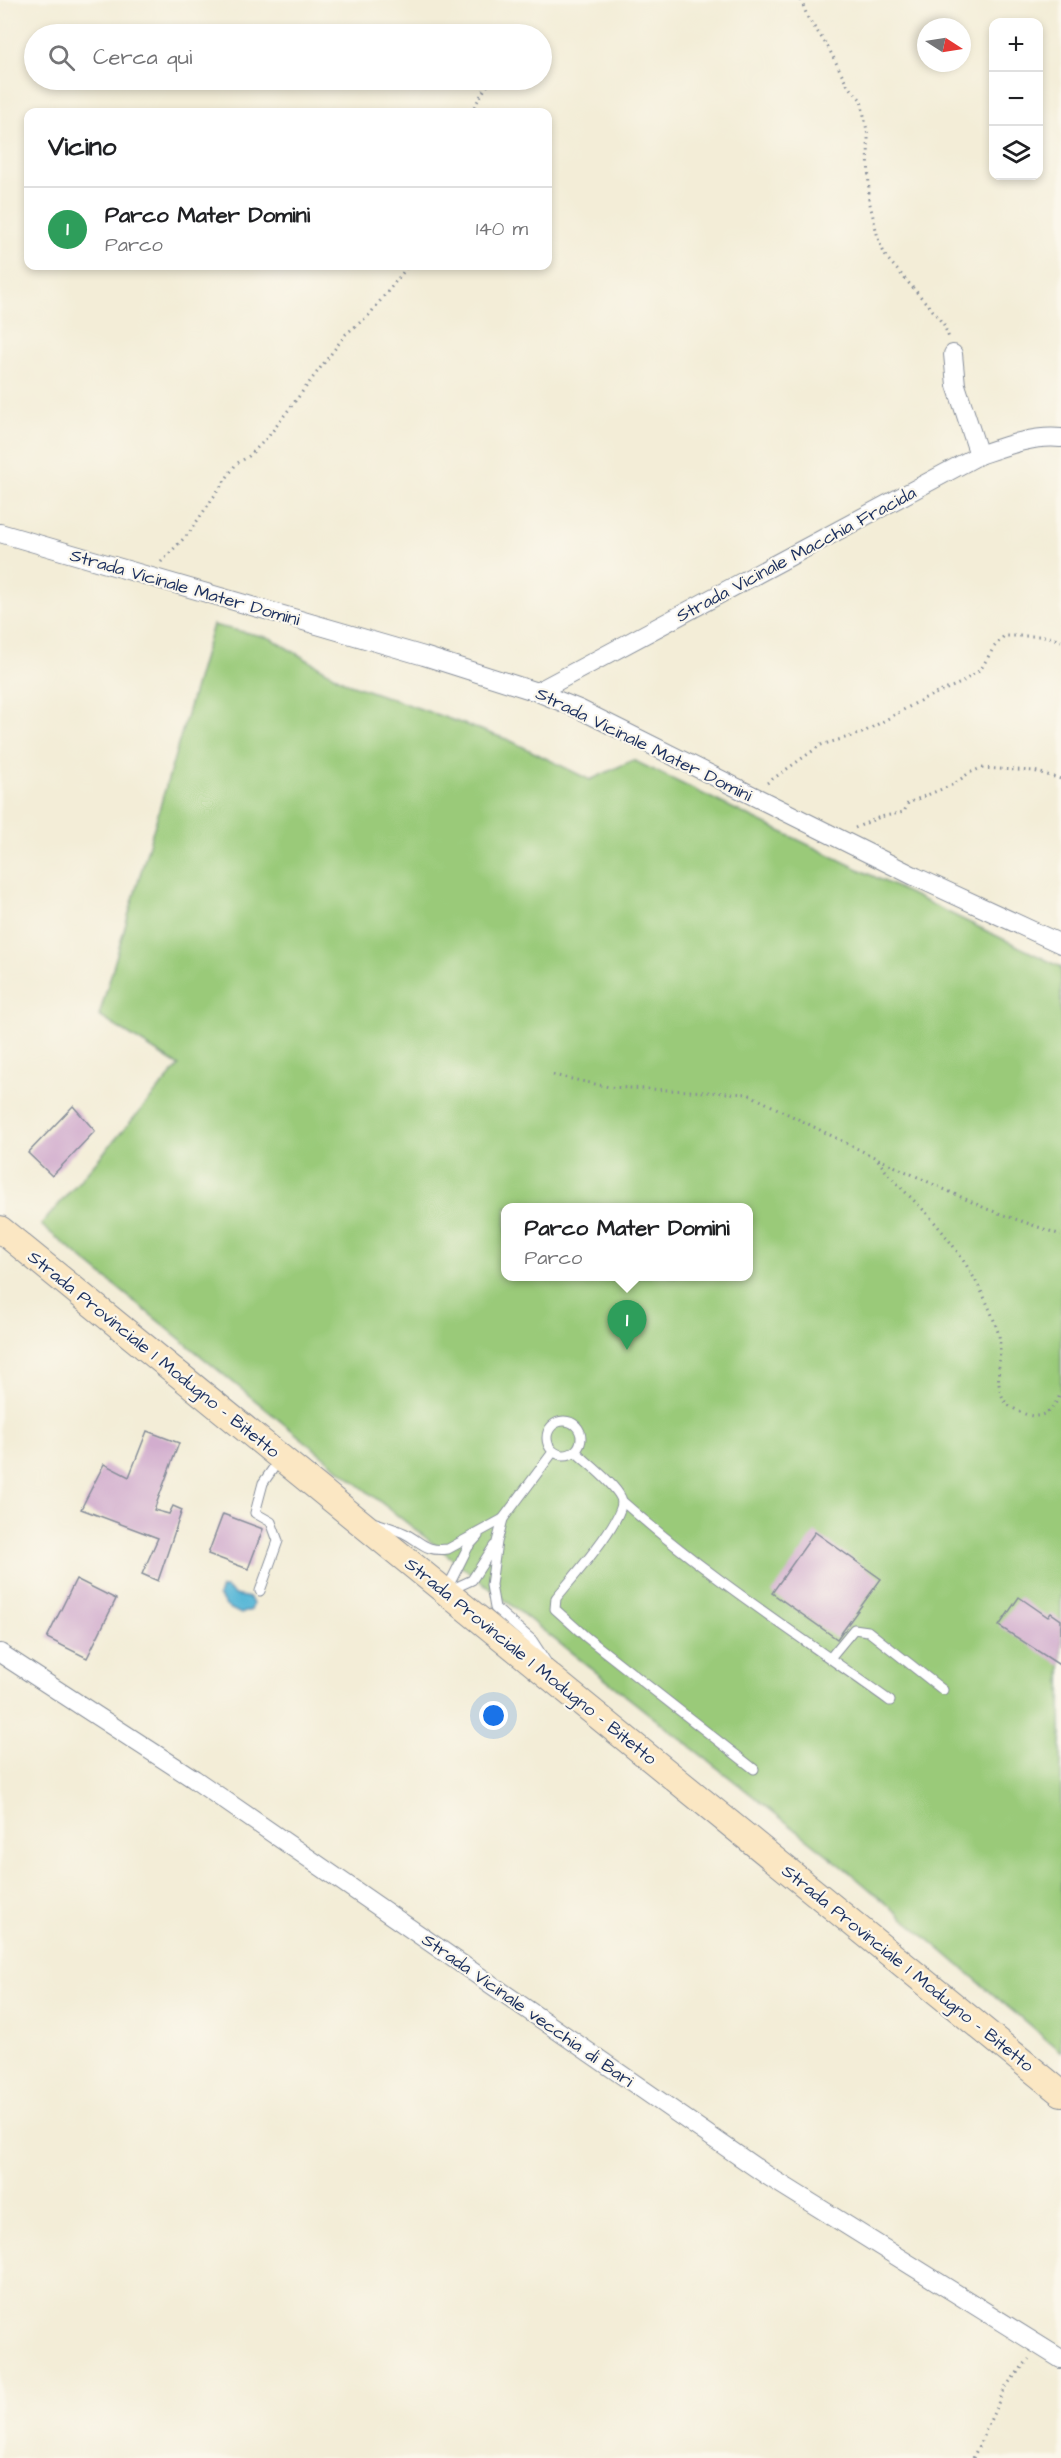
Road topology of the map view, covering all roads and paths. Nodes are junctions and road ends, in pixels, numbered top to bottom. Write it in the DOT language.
graph roads {
  1 [pos="801,0"];
  2 [pos="484,90"];
  3 [pos="473,108"];
  4 [pos="405,270"];
  5 [pos="953,354"];
  6 [pos="1061,438"];
  7 [pos="979,455"];
  8 [pos="0,533"];
  9 [pos="153,578"];
  10 [pos="1061,641"];
  11 [pos="537,692"];
  12 [pos="1061,779"];
  13 [pos="751,795"];
  14 [pos="838,839"];
  15 [pos="1061,944"];
  16 [pos="553,1076"];
  17 [pos="877,1158"];
  18 [pos="0,1229"];
  19 [pos="1061,1235"];
  20 [pos="1061,1393"];
  21 [pos="575,1451"];
  22 [pos="554,1452"];
  23 [pos="280,1458"];
  24 [pos="622,1501"];
  25 [pos="347,1512"];
  26 [pos="503,1519"];
  27 [pos="481,1532"];
  28 [pos="497,1542"];
  29 [pos="260,1592"];
  30 [pos="446,1592"];
  31 [pos="0,1653"];
  32 [pos="830,1658"];
  33 [pos="562,1685"];
  34 [pos="943,1690"];
  35 [pos="890,1701"];
  36 [pos="754,1769"];
  37 [pos="1061,2093"];
  38 [pos="1041,2348"];
  39 [pos="1061,2359"];
  40 [pos="973,2458"];
  1 -- 5 [label="path"];
  2 -- 3 [label="path"];
  4 -- 9 [label="path"];
  5 -- 7 [label="street"];
  6 -- 7 [label="street, Strada Vicinale Macchia Fracida"];
  7 -- 11 [label="street, Strada Vicinale Macchia Fracida"];
  8 -- 9 [label="street, Strada Vicinale Mater Domini"];
  9 -- 11 [label="street, Strada Vicinale Mater Domini"];
  10 -- 13 [label="path"];
  11 -- 13 [label="street, Strada Vicinale Mater Domini"];
  12 -- 14 [label="path"];
  13 -- 14 [label="street, Strada Vicinale Mater Domini"];
  14 -- 15 [label="street, Strada Vicinale Mater Domini"];
  16 -- 17 [label="path"];
  17 -- 19 [label="path"];
  17 -- 20 [label="path"];
  18 -- 23 [label="main road, Strada Provinciale 1 Modugno - Bitetto"];
  21 -- 22 [label="lane"];
  21 -- 22 [label="lane"];
  21 -- 24 [label="lane"];
  22 -- 26 [label="lane"];
  23 -- 25 [label="main road, Strada Provinciale 1 Modugno - Bitetto"];
  23 -- 29 [label="lane"];
  24 -- 32 [label="lane"];
  24 -- 36 [label="lane"];
  25 -- 27 [label="lane"];
  25 -- 30 [label="main road, Strada Provinciale 1 Modugno - Bitetto"];
  26 -- 27 [label="lane"];
  26 -- 28 [label="lane"];
  27 -- 30 [label="lane"];
  28 -- 30 [label="lane"];
  28 -- 33 [label="lane"];
  30 -- 33 [label="main road, Strada Provinciale 1 Modugno - Bitetto"];
  31 -- 38 [label="street, Strada Vicinale vecchia di Bari"];
  32 -- 34 [label="lane"];
  32 -- 35 [label="lane"];
  33 -- 37 [label="main road, Strada Provinciale 1 Modugno - Bitetto"];
  38 -- 39 [label="street, Strada Vicinale vecchia di Bari"];
  38 -- 40 [label="path"];
}
